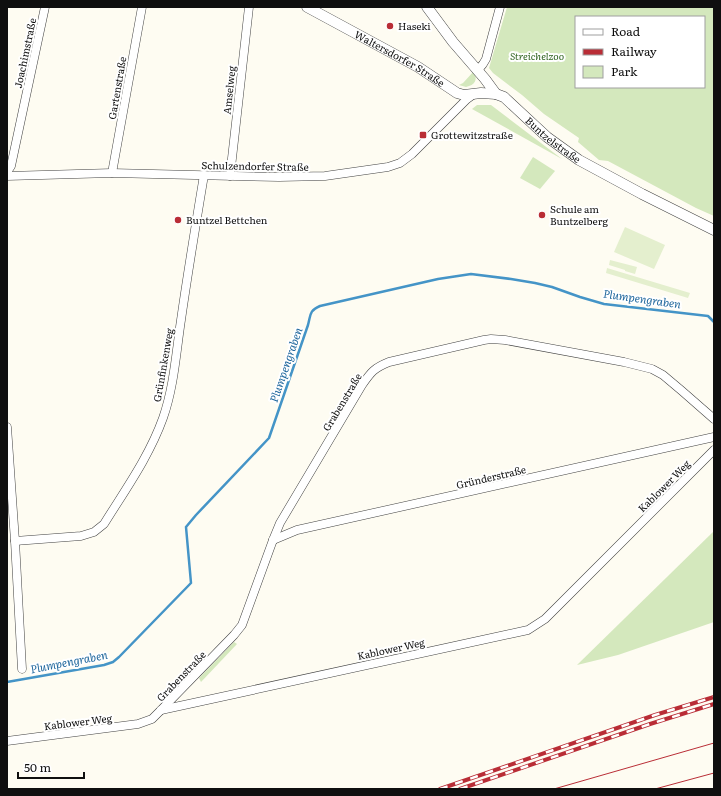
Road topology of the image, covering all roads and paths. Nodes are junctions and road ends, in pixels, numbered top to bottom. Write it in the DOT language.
graph roads {
  1 [pos="45,7"];
  2 [pos="142,7"];
  3 [pos="249,7"];
  4 [pos="307,7"];
  5 [pos="427,7"];
  6 [pos="500,7"];
  7 [pos="478,70"];
  8 [pos="475,94"];
  9 [pos="496,94"];
  10 [pos="7,172"];
  11 [pos="112,173"];
  12 [pos="204,175"];
  13 [pos="7,176"];
  14 [pos="230,176"];
  15 [pos="714,230"];
  16 [pos="714,419"];
  17 [pos="7,427"];
  18 [pos="714,437"];
  19 [pos="714,450"];
  20 [pos="273,540"];
  21 [pos="15,541"];
  22 [pos="22,669"];
  23 [pos="161,710"];
  24 [pos="7,742"];
  1 -- 10 [label="street, Joachimstraße"];
  2 -- 11 [label="street, Gartenstraße"];
  3 -- 14 [label="street, Amselweg"];
  4 -- 8 [label="street, Waltersdorfer Straße"];
  5 -- 7 [label="street, Buntzelstraße"];
  6 -- 7 [label="street"];
  7 -- 9 [label="street, Buntzelstraße"];
  8 -- 9 [label="street, Waltersdorfer Straße"];
  8 -- 14 [label="street, Schulzendorfer Straße"];
  9 -- 15 [label="street, Buntzelstraße"];
  11 -- 12 [label="street, Schulzendorfer Straße"];
  11 -- 13 [label="street, Schulzendorfer Straße"];
  12 -- 14 [label="street, Schulzendorfer Straße"];
  12 -- 21 [label="street, Grünfinkenweg"];
  16 -- 20 [label="street, Grabenstraße"];
  17 -- 21 [label="street"];
  18 -- 20 [label="street, Gründerstraße"];
  19 -- 23 [label="street, Kablower Weg"];
  20 -- 23 [label="street, Grabenstraße"];
  21 -- 22 [label="street"];
  23 -- 24 [label="street, Kablower Weg"];
}
